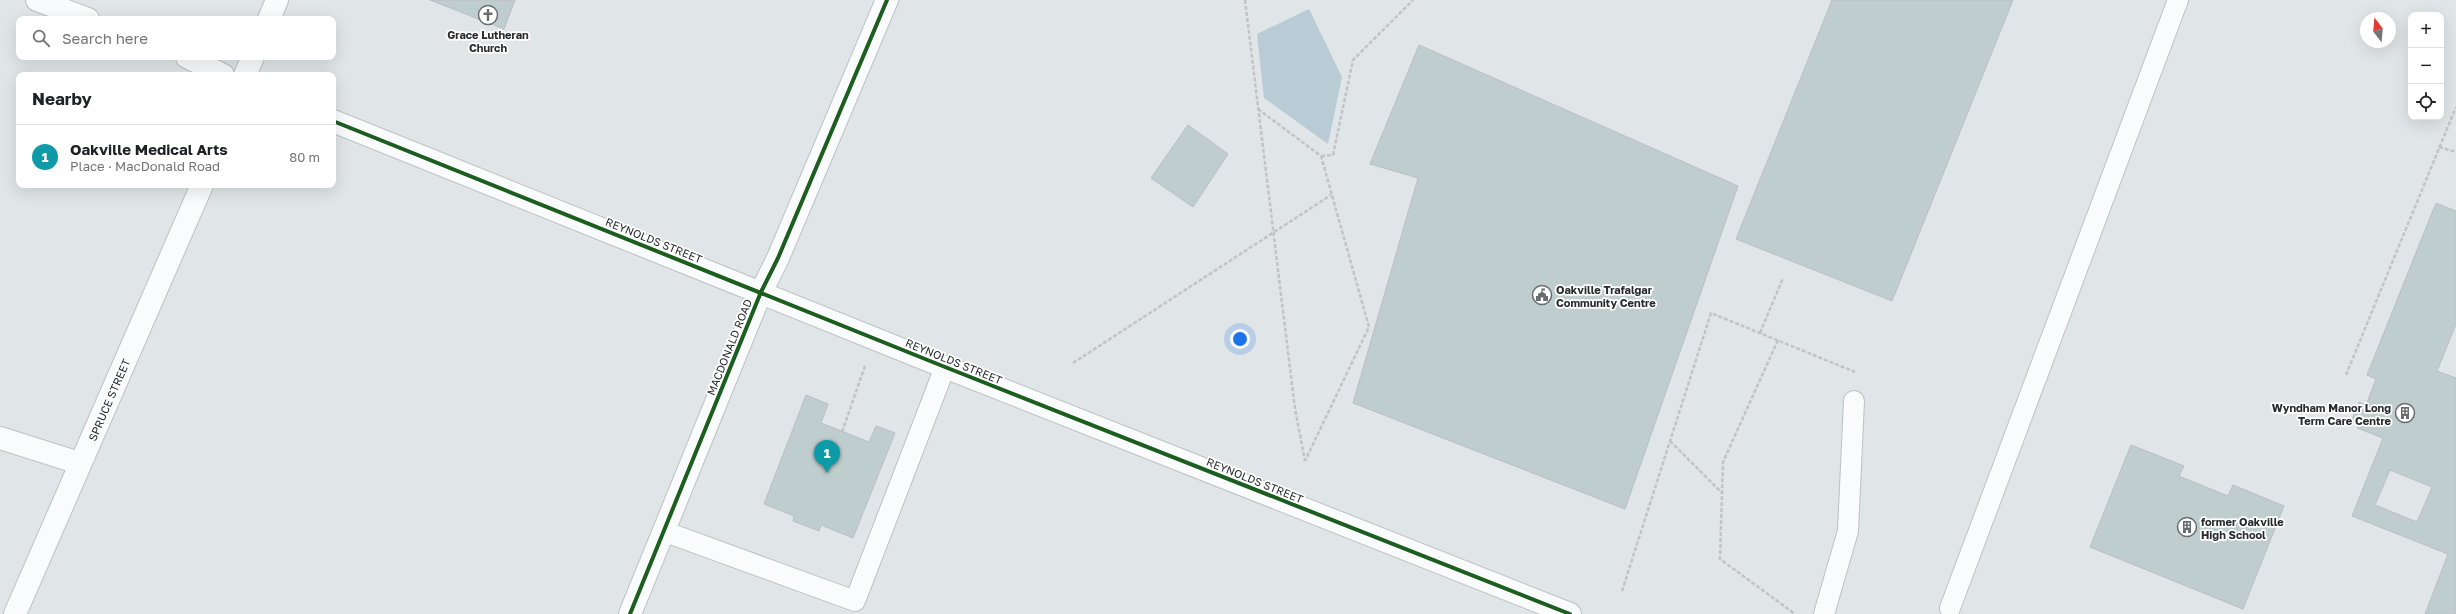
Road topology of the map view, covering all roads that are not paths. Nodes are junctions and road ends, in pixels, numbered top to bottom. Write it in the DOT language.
graph roads {
  1 [pos="37,0"];
  2 [pos="277,0"];
  3 [pos="887,0"];
  4 [pos="2178,0"];
  5 [pos="80,16"];
  6 [pos="270,16"];
  7 [pos="193,60"];
  8 [pos="252,60"];
  9 [pos="217,72"];
  10 [pos="246,72"];
  11 [pos="336,122"];
  12 [pos="201,188"];
  13 [pos="761,292"];
  14 [pos="945,367"];
  15 [pos="1854,401"];
  16 [pos="0,438"];
  17 [pos="79,463"];
  18 [pos="663,531"];
  19 [pos="1950,608"];
  20 [pos="15,614"];
  21 [pos="630,614"];
  22 [pos="1570,614"];
  23 [pos="1824,614"];
  1 -- 5 [label="street"];
  2 -- 6 [label="street"];
  3 -- 13 [label="street, MACDONALD ROAD"];
  4 -- 19 [label="lane"];
  7 -- 9 [label="street"];
  8 -- 10 [label="street"];
  11 -- 13 [label="street, REYNOLDS STREET"];
  12 -- 17 [label="street, SPRUCE STREET"];
  13 -- 14 [label="street, REYNOLDS STREET"];
  13 -- 18 [label="street, MACDONALD ROAD"];
  14 -- 18 [label="lane"];
  14 -- 22 [label="street, REYNOLDS STREET"];
  15 -- 23 [label="lane"];
  16 -- 17 [label="street"];
  17 -- 20 [label="street, SPRUCE STREET"];
  18 -- 21 [label="street, MACDONALD ROAD"];
}
